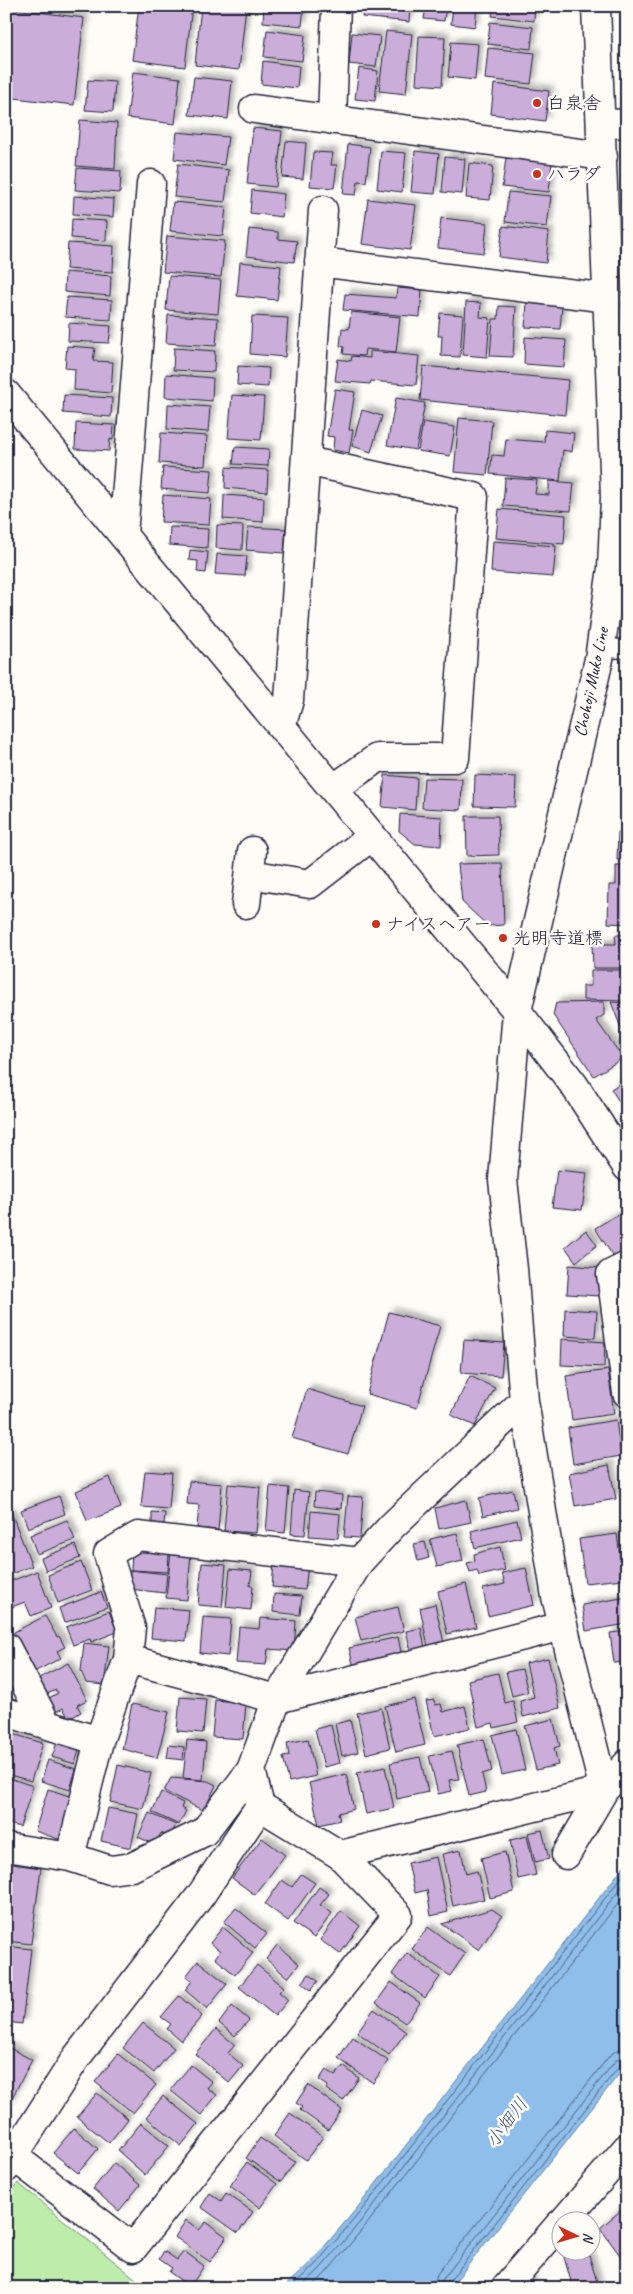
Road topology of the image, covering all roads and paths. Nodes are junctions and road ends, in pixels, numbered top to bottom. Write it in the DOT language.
graph roads {
  1 [pos="336,6"];
  2 [pos="596,6"];
  3 [pos="254,109"];
  4 [pos="332,120"];
  5 [pos="614,124"];
  6 [pos="603,156"];
  7 [pos="151,184"];
  8 [pos="323,210"];
  9 [pos="319,262"];
  10 [pos="608,298"];
  11 [pos="6,394"];
  12 [pos="306,460"];
  13 [pos="123,535"];
  14 [pos="619,567"];
  15 [pos="600,648"];
  16 [pos="627,649"];
  17 [pos="281,727"];
  18 [pos="333,789"];
  19 [pos="372,836"];
  20 [pos="246,904"];
  21 [pos="517,1011"];
  22 [pos="627,1168"];
  23 [pos="627,1266"];
  24 [pos="627,1393"];
  25 [pos="524,1401"];
  26 [pos="359,1562"];
  27 [pos="562,1626"];
  28 [pos="6,1647"];
  29 [pos="128,1659"];
  30 [pos="277,1699"];
  31 [pos="6,1712"];
  32 [pos="47,1725"];
  33 [pos="99,1741"];
  34 [pos="627,1764"];
  35 [pos="251,1770"];
  36 [pos="604,1790"];
  37 [pos="260,1806"];
  38 [pos="6,1847"];
  39 [pos="340,1855"];
  40 [pos="566,1855"];
  41 [pos="70,1857"];
  42 [pos="627,2148"];
  43 [pos="10,2162"];
  44 [pos="572,2212"];
  45 [pos="550,2237"];
  46 [pos="505,2288"];
  1 -- 4 [label="street"];
  2 -- 5 [label="street, Chohoji Muko Line"];
  3 -- 4 [label="street"];
  4 -- 6 [label="street"];
  5 -- 6 [label="street, Chohoji Muko Line"];
  6 -- 10 [label="street, Chohoji Muko Line"];
  7 -- 13 [label="street"];
  8 -- 9 [label="street"];
  9 -- 10 [label="street"];
  9 -- 12 [label="street"];
  10 -- 14 [label="street, Chohoji Muko Line"];
  11 -- 13 [label="street"];
  12 -- 17 [label="street"];
  12 -- 18 [label="street"];
  13 -- 17 [label="street"];
  14 -- 15 [label="street, Chohoji Muko Line"];
  15 -- 16 [label="lane"];
  15 -- 21 [label="street, Chohoji Muko Line"];
  17 -- 18 [label="street"];
  18 -- 19 [label="street"];
  19 -- 20 [label="street"];
  19 -- 21 [label="street"];
  21 -- 22 [label="street"];
  21 -- 25 [label="street, Chohoji Muko Line"];
  23 -- 24 [label="street"];
  25 -- 26 [label="street"];
  25 -- 27 [label="street, Chohoji Muko Line"];
  26 -- 29 [label="street"];
  26 -- 30 [label="street"];
  27 -- 30 [label="street"];
  27 -- 36 [label="street, Chohoji Muko Line"];
  28 -- 32 [label="street"];
  29 -- 30 [label="street"];
  29 -- 33 [label="street"];
  30 -- 35 [label="street"];
  31 -- 32 [label="street"];
  32 -- 33 [label="street"];
  33 -- 41 [label="street"];
  34 -- 36 [label="street"];
  35 -- 37 [label="street"];
  35 -- 41 [label="street"];
  36 -- 39 [label="street"];
  36 -- 40 [label="street"];
  37 -- 39 [label="street"];
  37 -- 43 [label="street"];
  38 -- 41 [label="street"];
  39 -- 43 [label="street"];
  42 -- 44 [label="street"];
  45 -- 46 [label="street"];
}
